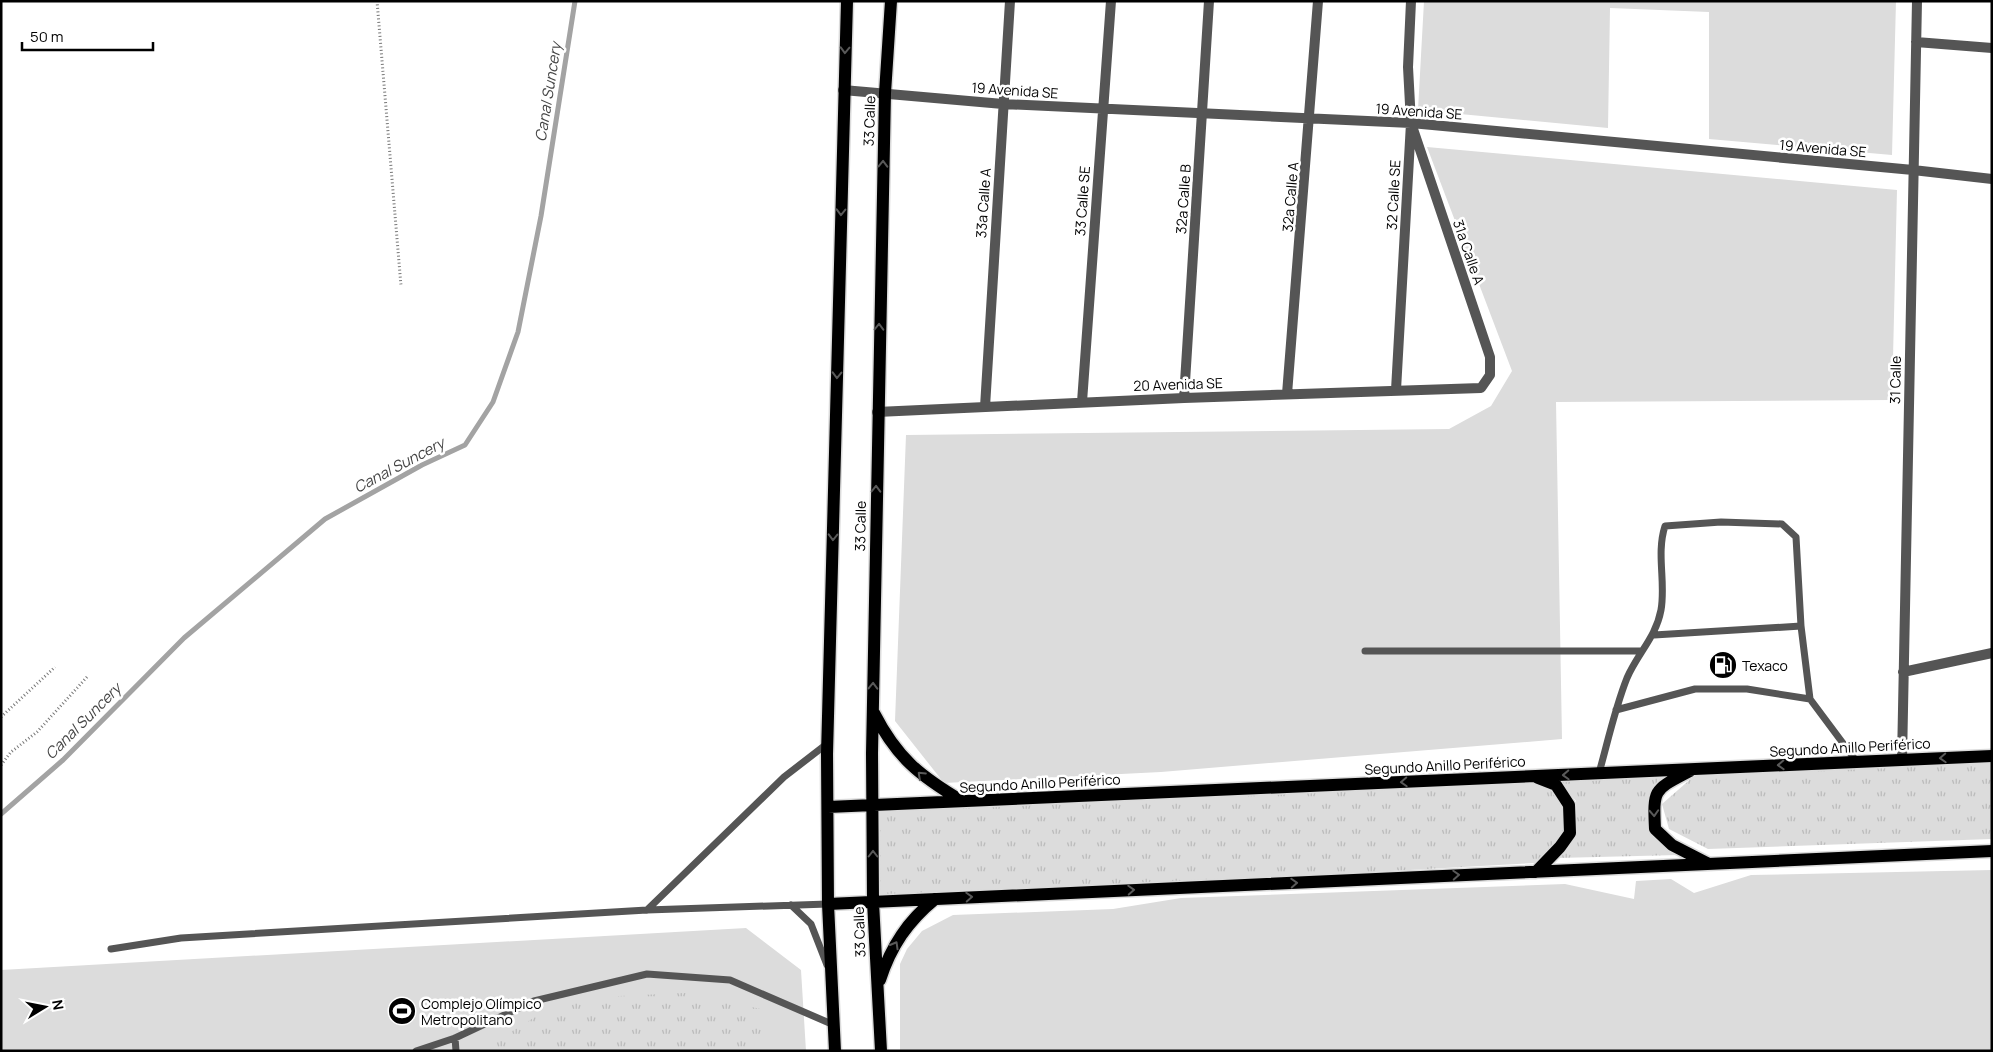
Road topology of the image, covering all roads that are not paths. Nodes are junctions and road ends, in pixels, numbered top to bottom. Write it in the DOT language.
graph roads {
  1 [pos="847,1"];
  2 [pos="890,1"];
  3 [pos="1010,1"];
  4 [pos="1111,1"];
  5 [pos="1209,1"];
  6 [pos="1318,1"];
  7 [pos="1411,1"];
  8 [pos="1916,1"];
  9 [pos="1916,42"];
  10 [pos="1992,48"];
  11 [pos="844,90"];
  12 [pos="885,93"];
  13 [pos="1003,104"];
  14 [pos="1102,109"];
  15 [pos="1202,114"];
  16 [pos="1310,119"];
  17 [pos="1411,123"];
  18 [pos="1913,170"];
  19 [pos="1992,179"];
  20 [pos="1481,388"];
  21 [pos="1396,390"];
  22 [pos="1287,394"];
  23 [pos="1184,398"];
  24 [pos="1082,402"];
  25 [pos="985,407"];
  26 [pos="877,412"];
  27 [pos="1801,626"];
  28 [pos="1654,635"];
  29 [pos="1642,650"];
  30 [pos="1365,651"];
  31 [pos="1992,654"];
  32 [pos="1903,672"];
  33 [pos="1810,698"];
  34 [pos="873,710"];
  35 [pos="1616,710"];
  36 [pos="828,743"];
  37 [pos="1992,756"];
  38 [pos="1902,760"];
  39 [pos="1857,762"];
  40 [pos="1694,769"];
  41 [pos="1600,773"];
  42 [pos="1532,776"];
  43 [pos="962,801"];
  44 [pos="872,805"];
  45 [pos="828,807"];
  46 [pos="1992,851"];
  47 [pos="1708,864"];
  48 [pos="1536,872"];
  49 [pos="935,899"];
  50 [pos="873,902"];
  51 [pos="828,904"];
  52 [pos="791,905"];
  53 [pos="647,910"];
  54 [pos="111,949"];
  55 [pos="832,978"];
  56 [pos="877,990"];
  57 [pos="834,1025"];
  58 [pos="455,1038"];
  59 [pos="416,1051"];
  60 [pos="456,1051"];
  61 [pos="836,1051"];
  62 [pos="881,1051"];
  1 -- 11 [label="main road, 33 Calle, one-way"];
  2 -- 12 [label="main road, 33 Calle"];
  3 -- 13 [label="street, 33a Calle A"];
  4 -- 14 [label="street, 33 Calle SE"];
  5 -- 15 [label="street, 32a Calle B"];
  6 -- 16 [label="street, 32a Calle A"];
  7 -- 17 [label="street, 32 Calle SE"];
  8 -- 9 [label="street, 31 Calle"];
  9 -- 10 [label="street"];
  9 -- 18 [label="street, 31 Calle"];
  11 -- 12 [label="street, 19 Avenida SE"];
  11 -- 36 [label="main road, 33 Calle, one-way"];
  12 -- 13 [label="street, 19 Avenida SE"];
  26 -- 12 [label="main road, 33 Calle, one-way"];
  13 -- 14 [label="street, 19 Avenida SE"];
  13 -- 25 [label="street, 33a Calle A"];
  14 -- 15 [label="street, 19 Avenida SE"];
  14 -- 24 [label="street, 33 Calle SE"];
  15 -- 16 [label="street, 19 Avenida SE"];
  15 -- 23 [label="street, 32a Calle B"];
  16 -- 17 [label="street, 19 Avenida SE"];
  16 -- 22 [label="street, 32a Calle A"];
  17 -- 18 [label="street, 19 Avenida SE"];
  17 -- 20 [label="street, 31a Calle A"];
  17 -- 21 [label="street, 32 Calle SE"];
  18 -- 19 [label="street, 19 Avenida SE"];
  18 -- 32 [label="street, 31 Calle"];
  20 -- 21 [label="street, 20 Avenida SE"];
  21 -- 22 [label="street, 20 Avenida SE"];
  22 -- 23 [label="street, 20 Avenida SE"];
  23 -- 24 [label="street, 20 Avenida SE"];
  24 -- 25 [label="street, 20 Avenida SE"];
  25 -- 26 [label="street, 20 Avenida SE"];
  34 -- 26 [label="main road, 33 Calle, one-way"];
  27 -- 28 [label="lane"];
  27 -- 28 [label="lane"];
  27 -- 33 [label="lane"];
  28 -- 29 [label="lane"];
  29 -- 30 [label="lane"];
  29 -- 35 [label="lane"];
  31 -- 32 [label="street"];
  32 -- 38 [label="street, 31 Calle"];
  33 -- 35 [label="lane"];
  33 -- 39 [label="lane"];
  43 -- 34 [label="main road, one-way"];
  34 -- 44 [label="main road, 33 Calle"];
  35 -- 41 [label="lane"];
  36 -- 45 [label="main road, 33 Calle"];
  36 -- 53 [label="lane"];
  37 -- 38 [label="main road, Segundo Anillo Periférico, one-way"];
  38 -- 39 [label="main road, Segundo Anillo Periférico"];
  39 -- 40 [label="main road, Segundo Anillo Periférico, one-way"];
  40 -- 41 [label="main road, Segundo Anillo Periférico"];
  40 -- 47 [label="main road, one-way"];
  41 -- 42 [label="main road, Segundo Anillo Periférico, one-way"];
  42 -- 43 [label="main road, Segundo Anillo Periférico, one-way"];
  42 -- 48 [label="main road"];
  43 -- 44 [label="main road, Segundo Anillo Periférico"];
  44 -- 45 [label="main road, Segundo Anillo Periférico"];
  50 -- 44 [label="main road, 33 Calle, one-way"];
  45 -- 51 [label="main road, 33 Calle"];
  46 -- 47 [label="main road"];
  47 -- 48 [label="main road"];
  49 -- 48 [label="main road, one-way"];
  49 -- 50 [label="main road"];
  56 -- 49 [label="main road, one-way"];
  50 -- 51 [label="main road"];
  50 -- 56 [label="main road, 33 Calle"];
  51 -- 52 [label="lane"];
  51 -- 55 [label="main road, 33 Calle"];
  52 -- 53 [label="lane"];
  52 -- 55 [label="lane"];
  53 -- 54 [label="lane"];
  55 -- 57 [label="main road, 33 Calle"];
  56 -- 62 [label="main road, 33 Calle"];
  57 -- 58 [label="lane"];
  57 -- 61 [label="main road, 33 Calle"];
  58 -- 59 [label="lane"];
  58 -- 60 [label="lane"];
}
